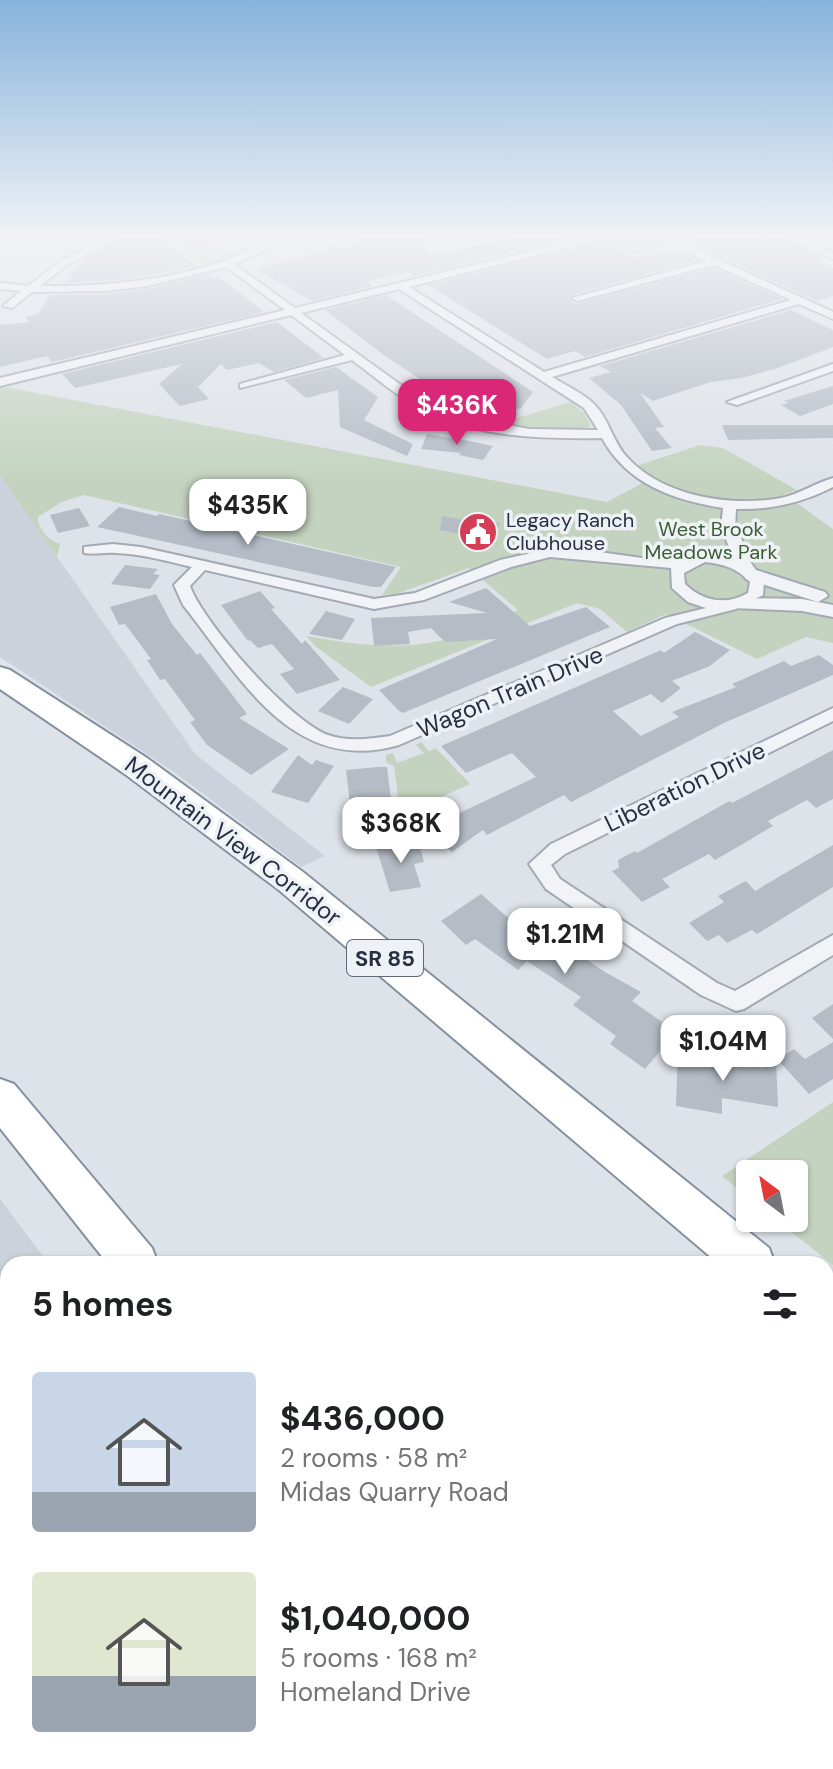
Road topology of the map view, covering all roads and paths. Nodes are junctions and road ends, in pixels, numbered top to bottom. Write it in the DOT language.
graph roads {
  1 [pos="266,318"];
  2 [pos="302,318"];
  3 [pos="451,318"];
  4 [pos="743,318"];
  5 [pos="356,356"];
  6 [pos="833,367"];
  7 [pos="543,376"];
  8 [pos="0,382"];
  9 [pos="244,386"];
  10 [pos="733,402"];
  11 [pos="607,434"];
  12 [pos="832,484"];
  13 [pos="730,503"];
  14 [pos="728,528"];
  15 [pos="89,550"];
  16 [pos="698,560"];
  17 [pos="634,562"];
  18 [pos="201,566"];
  19 [pos="752,573"];
  20 [pos="682,590"];
  21 [pos="833,599"];
  22 [pos="735,605"];
  23 [pos="833,611"];
  24 [pos="671,621"];
  25 [pos="0,676"];
  26 [pos="833,714"];
  27 [pos="833,944"];
  28 [pos="0,1097"];
  29 [pos="129,1256"];
  30 [pos="743,1256"];
  1 -- 8 [label="street"];
  2 -- 5 [label="street"];
  3 -- 7 [label="street"];
  4 -- 7 [label="street"];
  5 -- 9 [label="street"];
  5 -- 11 [label="street"];
  6 -- 10 [label="street"];
  7 -- 11 [label="street"];
  11 -- 13 [label="street"];
  12 -- 13 [label="street"];
  13 -- 14 [label="street"];
  14 -- 16 [label="street"];
  14 -- 19 [label="street"];
  15 -- 18 [label="street"];
  16 -- 17 [label="street"];
  16 -- 19 [label="street"];
  16 -- 20 [label="street"];
  17 -- 18 [label="street"];
  17 -- 20 [label="street"];
  18 -- 24 [label="street, Wagon Train Drive"];
  19 -- 21 [label="street"];
  19 -- 22 [label="street"];
  20 -- 22 [label="street"];
  20 -- 24 [label="street"];
  22 -- 23 [label="street"];
  22 -- 24 [label="street, Wagon Train Drive"];
  25 -- 30 [label="highway, Mountain View Corridor / SR 85"];
  26 -- 27 [label="street, Liberation Drive"];
  28 -- 29 [label="highway"];
}
